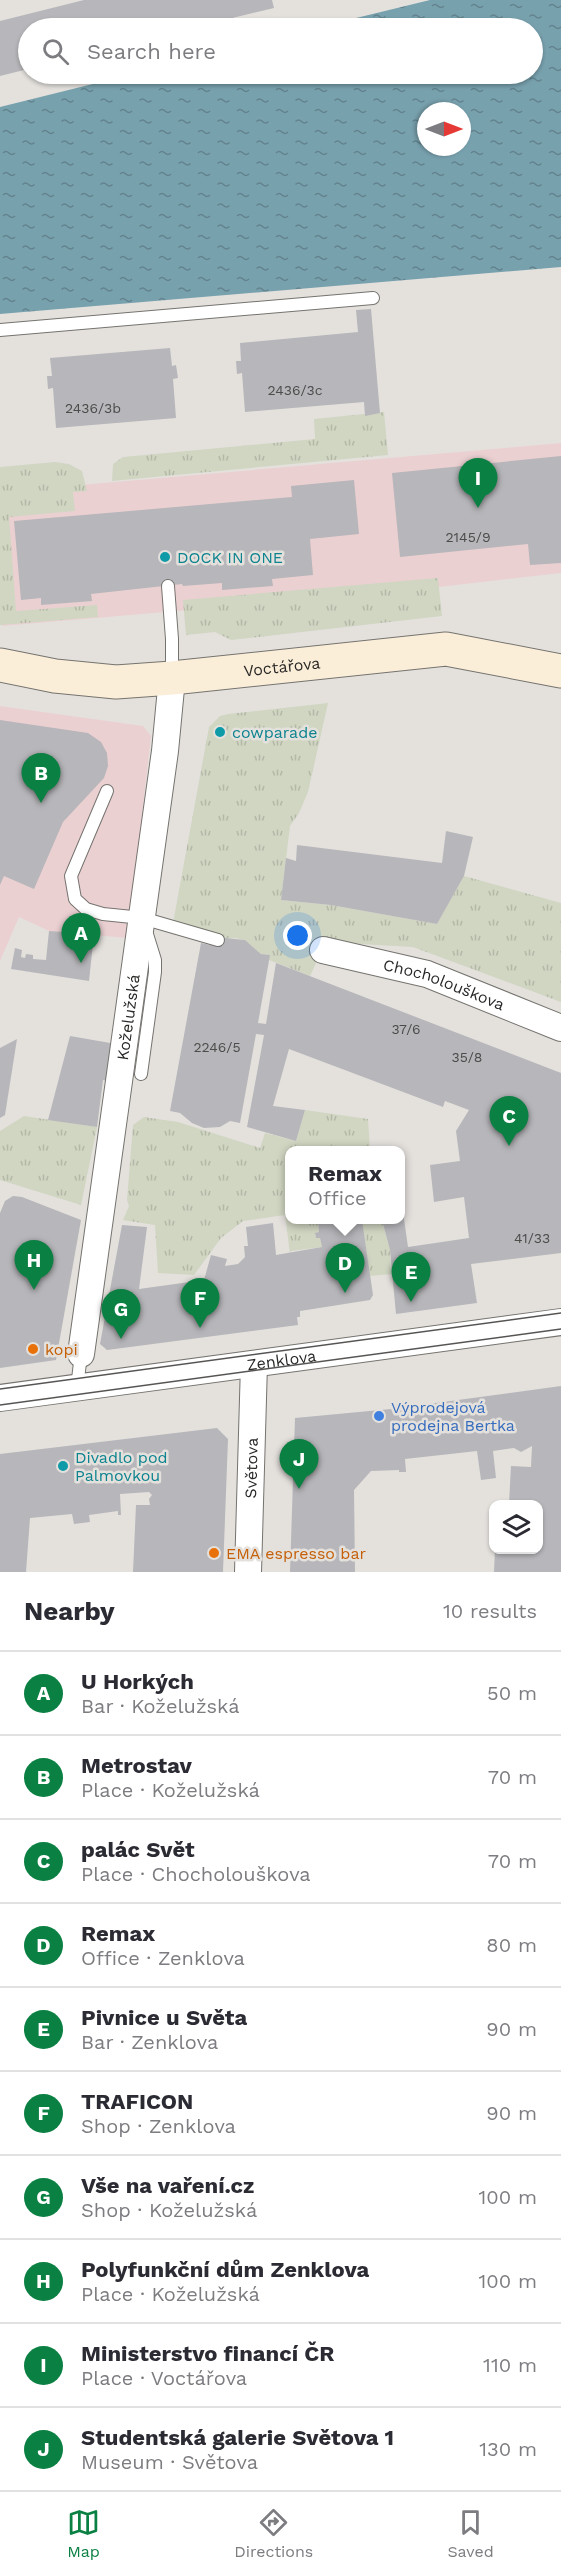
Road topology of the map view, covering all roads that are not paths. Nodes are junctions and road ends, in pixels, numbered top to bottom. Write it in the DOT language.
graph roads {
  1 [pos="373,298"];
  2 [pos="0,330"];
  3 [pos="168,586"];
  4 [pos="0,665"];
  5 [pos="561,671"];
  6 [pos="172,678"];
  7 [pos="107,791"];
  8 [pos="142,918"];
  9 [pos="218,940"];
  10 [pos="323,950"];
  11 [pos="561,1028"];
  12 [pos="141,1074"];
  13 [pos="561,1322"];
  14 [pos="81,1354"];
  15 [pos="254,1364"];
  16 [pos="77,1388"];
  17 [pos="0,1398"];
  18 [pos="248,1572"];
  1 -- 2 [label="lane"];
  3 -- 6 [label="lane"];
  4 -- 6 [label="main road, Voctářova"];
  5 -- 6 [label="main road, Voctářova"];
  6 -- 8 [label="street, Koželužská"];
  7 -- 8 [label="lane"];
  8 -- 9 [label="lane"];
  8 -- 12 [label="lane"];
  8 -- 14 [label="street, Koželužská"];
  10 -- 11 [label="street, Chocholouškova"];
  13 -- 15 [label="street, Zenklova"];
  14 -- 16 [label="lane"];
  15 -- 16 [label="street, Zenklova"];
  15 -- 18 [label="street, Světova"];
  16 -- 17 [label="street, Zenklova"];
}
